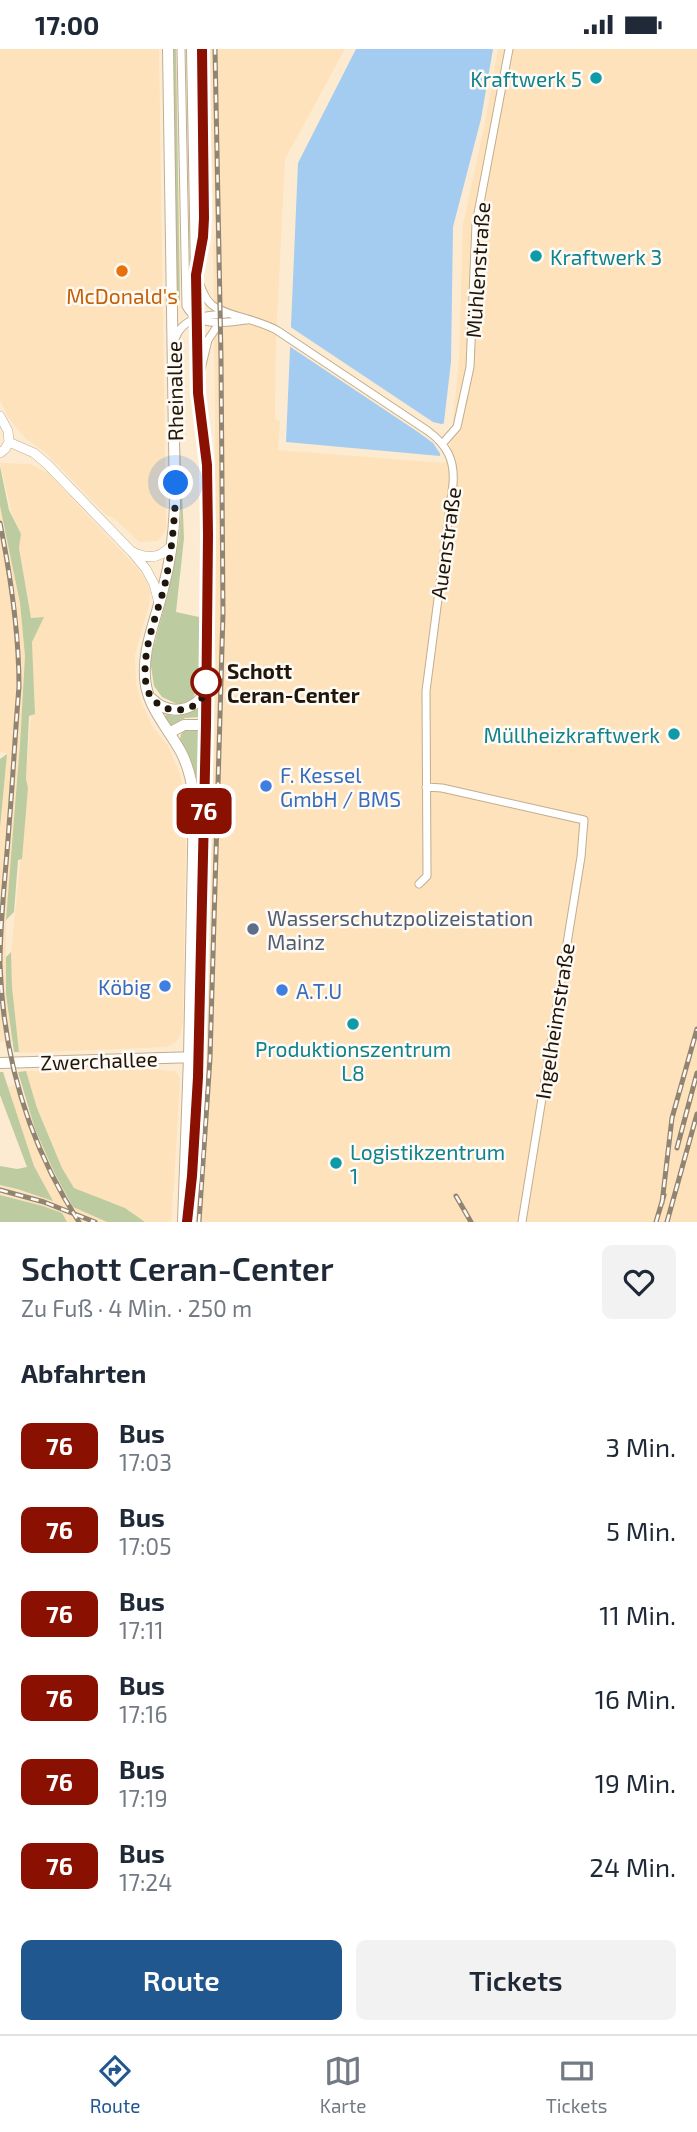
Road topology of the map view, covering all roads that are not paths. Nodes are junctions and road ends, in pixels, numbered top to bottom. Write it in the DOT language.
graph roads {
  1 [pos="168,49"];
  2 [pos="181,49"];
  3 [pos="192,49"];
  4 [pos="202,49"];
  5 [pos="509,49"];
  6 [pos="196,275"];
  7 [pos="234,314"];
  8 [pos="197,318"];
  9 [pos="255,320"];
  10 [pos="220,322"];
  11 [pos="173,346"];
  12 [pos="198,382"];
  13 [pos="0,416"];
  14 [pos="9,442"];
  15 [pos="443,443"];
  16 [pos="0,453"];
  17 [pos="172,545"];
  18 [pos="132,552"];
  19 [pos="159,607"];
  20 [pos="206,690"];
  21 [pos="148,694"];
  22 [pos="206,725"];
  23 [pos="169,733"];
  24 [pos="426,787"];
  25 [pos="419,884"];
  26 [pos="189,1034"];
  27 [pos="194,1057"];
  28 [pos="166,1058"];
  29 [pos="0,1063"];
  30 [pos="185,1222"];
  31 [pos="522,1222"];
  1 -- 11 [label="main road, Rheinallee"];
  2 -- 8 [label="street"];
  3 -- 6 [label="main road, Rheinallee"];
  4 -- 6 [label="street, Rheinallee"];
  5 -- 15 [label="street, Mühlenstraße"];
  6 -- 7 [label="street"];
  6 -- 8 [label="main road, Rheinallee"];
  7 -- 8 [label="street"];
  7 -- 9 [label="street"];
  8 -- 10 [label="street"];
  8 -- 11 [label="street"];
  8 -- 12 [label="main road, Rheinallee"];
  9 -- 10 [label="street"];
  9 -- 15 [label="street"];
  10 -- 12 [label="street"];
  11 -- 17 [label="main road, Rheinallee"];
  12 -- 20 [label="main road, Rheinallee"];
  13 -- 14 [label="street"];
  14 -- 16 [label="street"];
  14 -- 18 [label="street"];
  15 -- 24 [label="street, Auenstraße"];
  17 -- 18 [label="street"];
  17 -- 19 [label="main road, Rheinallee"];
  18 -- 19 [label="street"];
  19 -- 21 [label="main road, Rheinallee"];
  20 -- 21 [label="main road"];
  20 -- 22 [label="main road, Rheinallee"];
  21 -- 23 [label="main road, Rheinallee"];
  22 -- 23 [label="main road"];
  22 -- 27 [label="main road, Rheinallee"];
  23 -- 26 [label="main road, Rheinallee"];
  24 -- 25 [label="street, Auenstraße"];
  24 -- 31 [label="street, Ingelheimstraße"];
  26 -- 27 [label="main road, Rheinallee"];
  26 -- 28 [label="main road"];
  27 -- 28 [label="main road, Zwerchallee"];
  27 -- 30 [label="main road, Rheinallee"];
  28 -- 29 [label="main road, Zwerchallee"];
}
